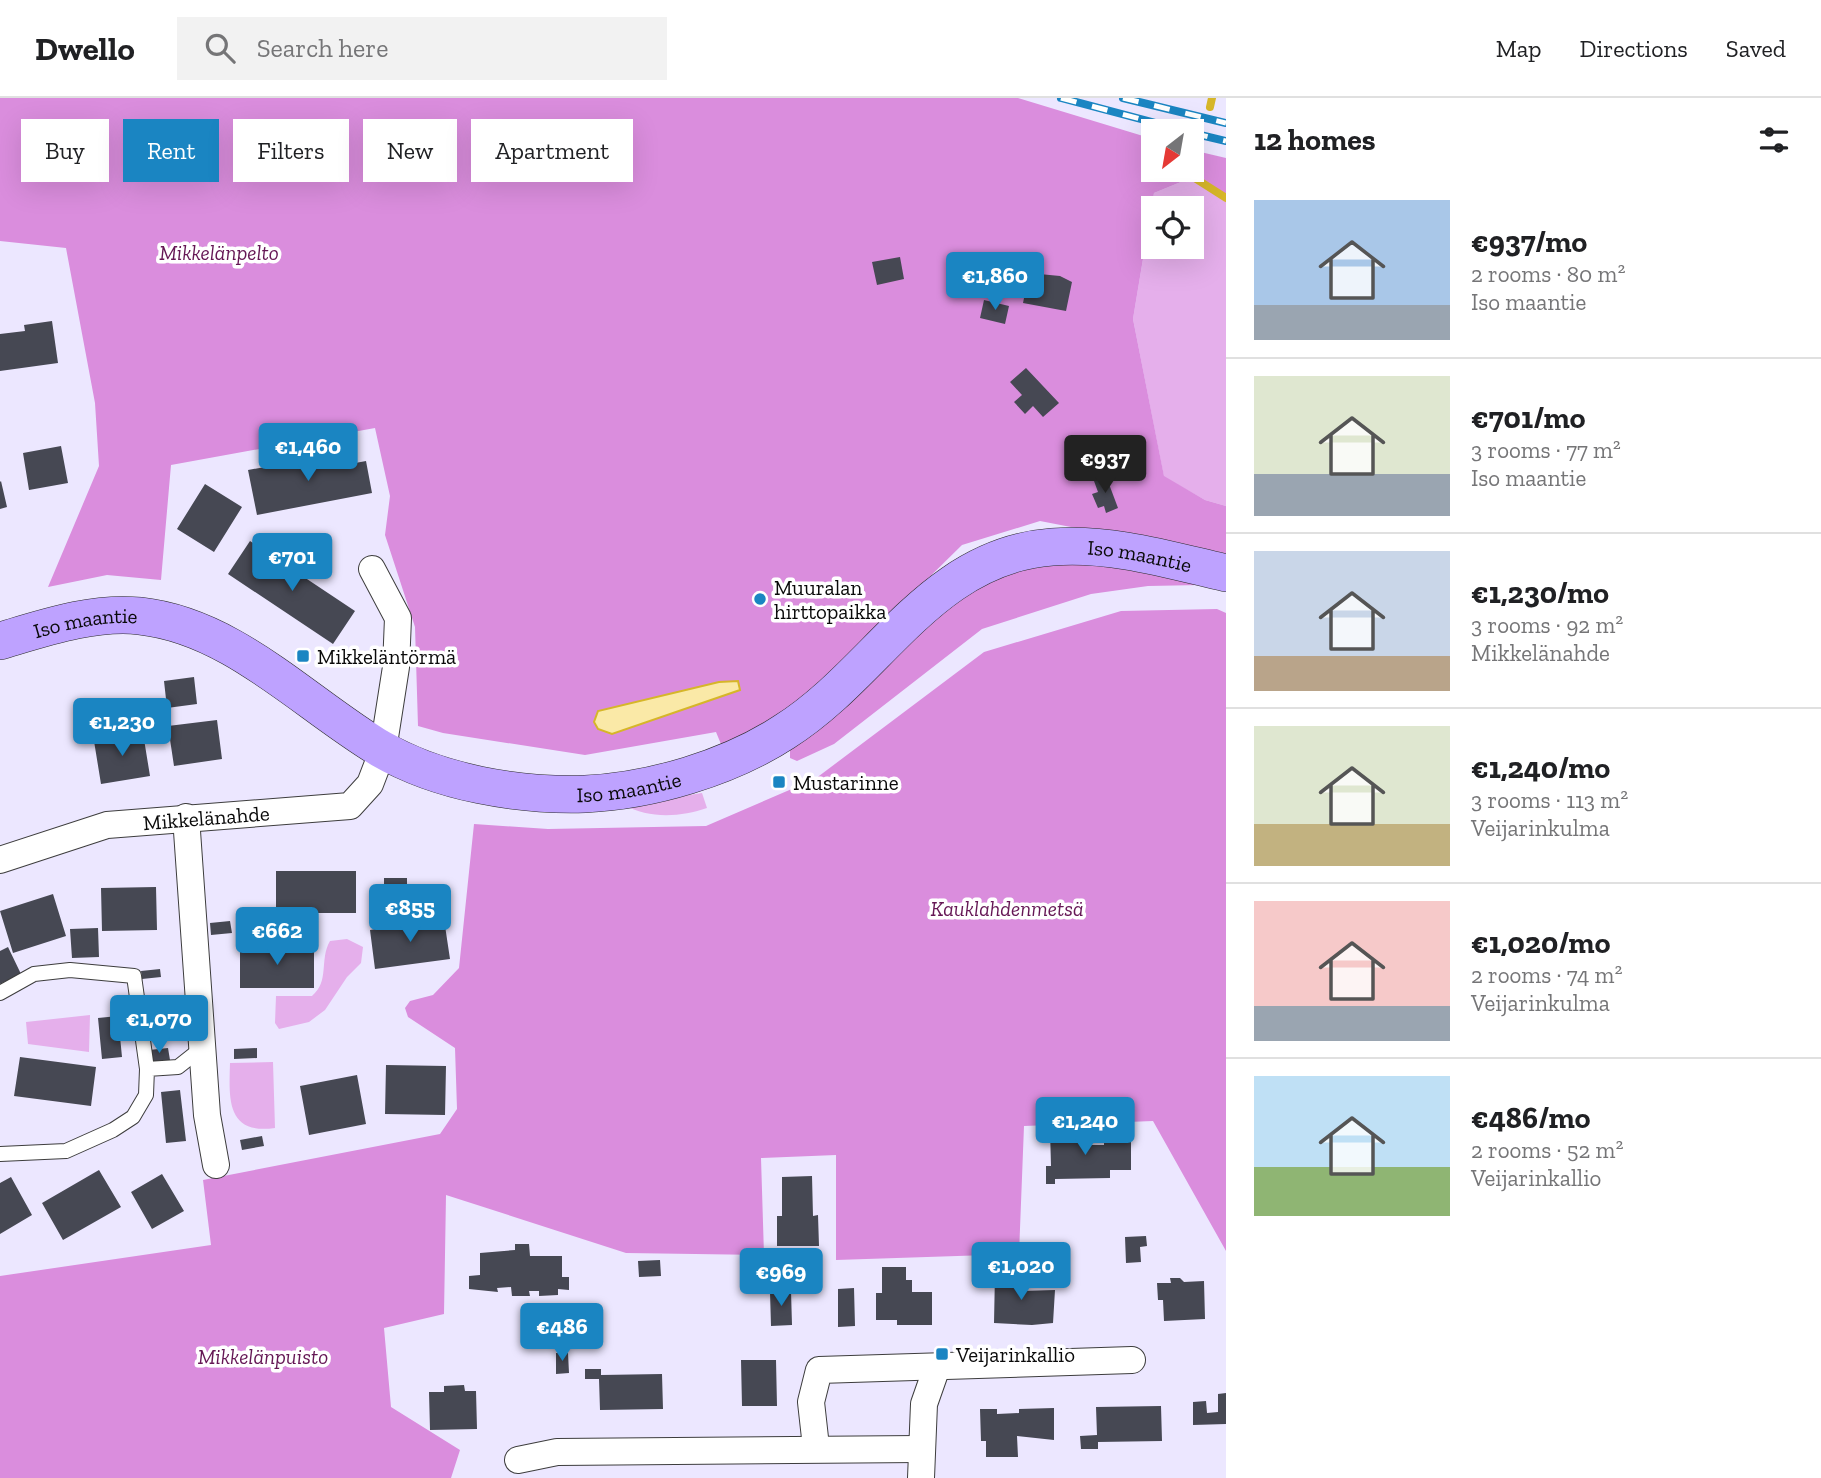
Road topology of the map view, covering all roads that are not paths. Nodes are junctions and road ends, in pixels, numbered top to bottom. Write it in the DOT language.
graph roads {
  1 [pos="372,569"];
  2 [pos="1226,573"];
  3 [pos="0,641"];
  4 [pos="383,750"];
  5 [pos="186,817"];
  6 [pos="0,860"];
  7 [pos="0,993"];
  8 [pos="202,1048"];
  9 [pos="147,1069"];
  10 [pos="0,1154"];
  11 [pos="216,1165"];
  12 [pos="1132,1360"];
  13 [pos="937,1367"];
  14 [pos="816,1447"];
  15 [pos="920,1449"];
  16 [pos="518,1460"];
  17 [pos="921,1478"];
  1 -- 4 [label="street, Mikkelänahde"];
  2 -- 4 [label="main road, Iso maantie"];
  3 -- 4 [label="main road, Iso maantie"];
  4 -- 5 [label="street, Mikkelänahde"];
  5 -- 6 [label="street, Mikkelänahde"];
  5 -- 8 [label="street"];
  7 -- 9 [label="lane"];
  8 -- 9 [label="lane"];
  8 -- 11 [label="street"];
  9 -- 10 [label="lane"];
  12 -- 13 [label="street"];
  13 -- 14 [label="street"];
  13 -- 15 [label="street"];
  14 -- 15 [label="street"];
  14 -- 16 [label="street"];
  15 -- 17 [label="street"];
}
